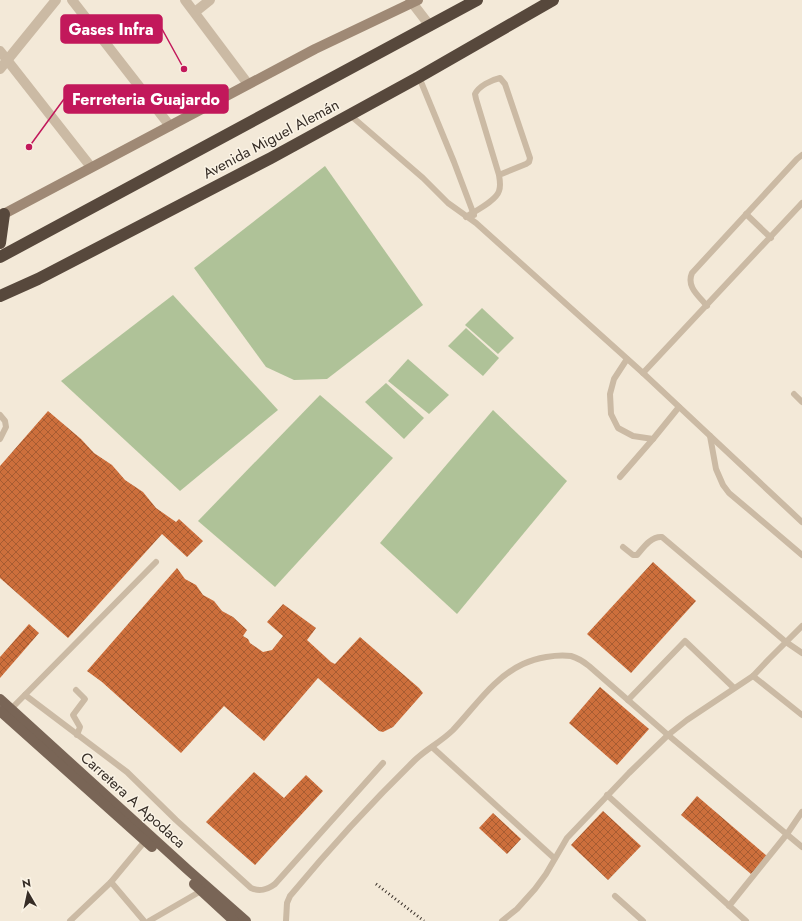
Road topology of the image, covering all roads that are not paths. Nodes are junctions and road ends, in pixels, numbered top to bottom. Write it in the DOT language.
graph roads {
  1 [pos="56,0"];
  2 [pos="72,0"];
  3 [pos="185,0"];
  4 [pos="210,0"];
  5 [pos="478,0"];
  6 [pos="553,0"];
  7 [pos="413,1"];
  8 [pos="195,12"];
  9 [pos="430,26"];
  10 [pos="0,51"];
  11 [pos="7,61"];
  12 [pos="0,69"];
  13 [pos="419,77"];
  14 [pos="248,84"];
  15 [pos="350,115"];
  16 [pos="170,126"];
  17 [pos="802,155"];
  18 [pos="91,167"];
  19 [pos="499,175"];
  20 [pos="802,204"];
  21 [pos="473,212"];
  22 [pos="746,214"];
  23 [pos="2,215"];
  24 [pos="466,217"];
  25 [pos="476,223"];
  26 [pos="771,238"];
  27 [pos="0,243"];
  28 [pos="0,257"];
  29 [pos="0,296"];
  30 [pos="707,306"];
  31 [pos="627,359"];
  32 [pos="643,373"];
  33 [pos="794,394"];
  34 [pos="802,402"];
  35 [pos="679,407"];
  36 [pos="0,414"];
  37 [pos="710,436"];
  38 [pos="0,439"];
  39 [pos="654,439"];
  40 [pos="620,477"];
  41 [pos="802,522"];
  42 [pos="623,547"];
  43 [pos="802,555"];
  44 [pos="156,562"];
  45 [pos="802,626"];
  46 [pos="786,642"];
  47 [pos="802,653"];
  48 [pos="753,676"];
  49 [pos="734,688"];
  50 [pos="76,690"];
  51 [pos="25,695"];
  52 [pos="0,699"];
  53 [pos="628,700"];
  54 [pos="5,712"];
  55 [pos="802,715"];
  56 [pos="77,735"];
  57 [pos="668,735"];
  58 [pos="432,747"];
  59 [pos="383,764"];
  60 [pos="608,795"];
  61 [pos="802,812"];
  62 [pos="787,834"];
  63 [pos="145,841"];
  64 [pos="802,847"];
  65 [pos="554,858"];
  66 [pos="111,882"];
  67 [pos="201,891"];
  68 [pos="615,896"];
  69 [pos="729,906"];
  70 [pos="230,920"];
  71 [pos="70,921"];
  72 [pos="144,921"];
  73 [pos="149,921"];
  74 [pos="246,921"];
  75 [pos="286,921"];
  76 [pos="502,921"];
  77 [pos="643,921"];
  78 [pos="746,921"];
  1 -- 11 [label="street"];
  2 -- 16 [label="street"];
  3 -- 8 [label="street"];
  4 -- 8 [label="street"];
  5 -- 9 [label="highway, Avenida Miguel Alemán"];
  6 -- 13 [label="highway, Avenida Miguel Alemán"];
  7 -- 9 [label="street"];
  7 -- 14 [label="street"];
  8 -- 14 [label="street"];
  9 -- 28 [label="highway, Avenida Miguel Alemán"];
  10 -- 11 [label="street"];
  11 -- 12 [label="street"];
  11 -- 18 [label="street"];
  13 -- 15 [label="highway, Avenida Miguel Alemán"];
  13 -- 21 [label="lane"];
  14 -- 16 [label="street"];
  15 -- 24 [label="lane"];
  15 -- 29 [label="highway, Avenida Miguel Alemán"];
  16 -- 18 [label="street"];
  17 -- 22 [label="lane"];
  18 -- 23 [label="street"];
  19 -- 19 [label="lane"];
  19 -- 21 [label="lane"];
  20 -- 26 [label="lane"];
  21 -- 24 [label="lane"];
  21 -- 25 [label="lane"];
  22 -- 26 [label="lane"];
  22 -- 30 [label="lane"];
  23 -- 27 [label="highway"];
  24 -- 25 [label="lane"];
  25 -- 31 [label="lane"];
  26 -- 30 [label="lane"];
  30 -- 32 [label="lane"];
  31 -- 32 [label="lane"];
  31 -- 39 [label="lane"];
  32 -- 35 [label="lane"];
  33 -- 34 [label="lane"];
  35 -- 37 [label="lane"];
  35 -- 39 [label="lane"];
  36 -- 38 [label="lane"];
  37 -- 41 [label="lane"];
  37 -- 43 [label="lane"];
  39 -- 40 [label="lane"];
  42 -- 46 [label="lane"];
  44 -- 51 [label="lane"];
  45 -- 46 [label="lane"];
  46 -- 47 [label="lane"];
  46 -- 48 [label="lane"];
  48 -- 49 [label="lane"];
  48 -- 55 [label="lane"];
  49 -- 53 [label="lane"];
  49 -- 57 [label="lane"];
  50 -- 56 [label="lane"];
  51 -- 54 [label="lane"];
  51 -- 56 [label="lane"];
  52 -- 54 [label="main road, Carretera A Apodaca"];
  53 -- 57 [label="lane"];
  53 -- 58 [label="lane"];
  54 -- 63 [label="main road"];
  54 -- 74 [label="main road, Carretera A Apodaca"];
  56 -- 59 [label="lane"];
  57 -- 60 [label="lane"];
  57 -- 62 [label="lane"];
  58 -- 65 [label="lane"];
  58 -- 75 [label="lane"];
  60 -- 65 [label="lane"];
  60 -- 69 [label="lane"];
  61 -- 62 [label="lane"];
  62 -- 64 [label="lane"];
  62 -- 69 [label="lane"];
  63 -- 66 [label="lane"];
  63 -- 67 [label="main road"];
  65 -- 76 [label="lane"];
  66 -- 71 [label="lane"];
  66 -- 72 [label="lane"];
  67 -- 70 [label="main road"];
  67 -- 73 [label="lane"];
  68 -- 77 [label="lane"];
  69 -- 78 [label="lane"];
}
